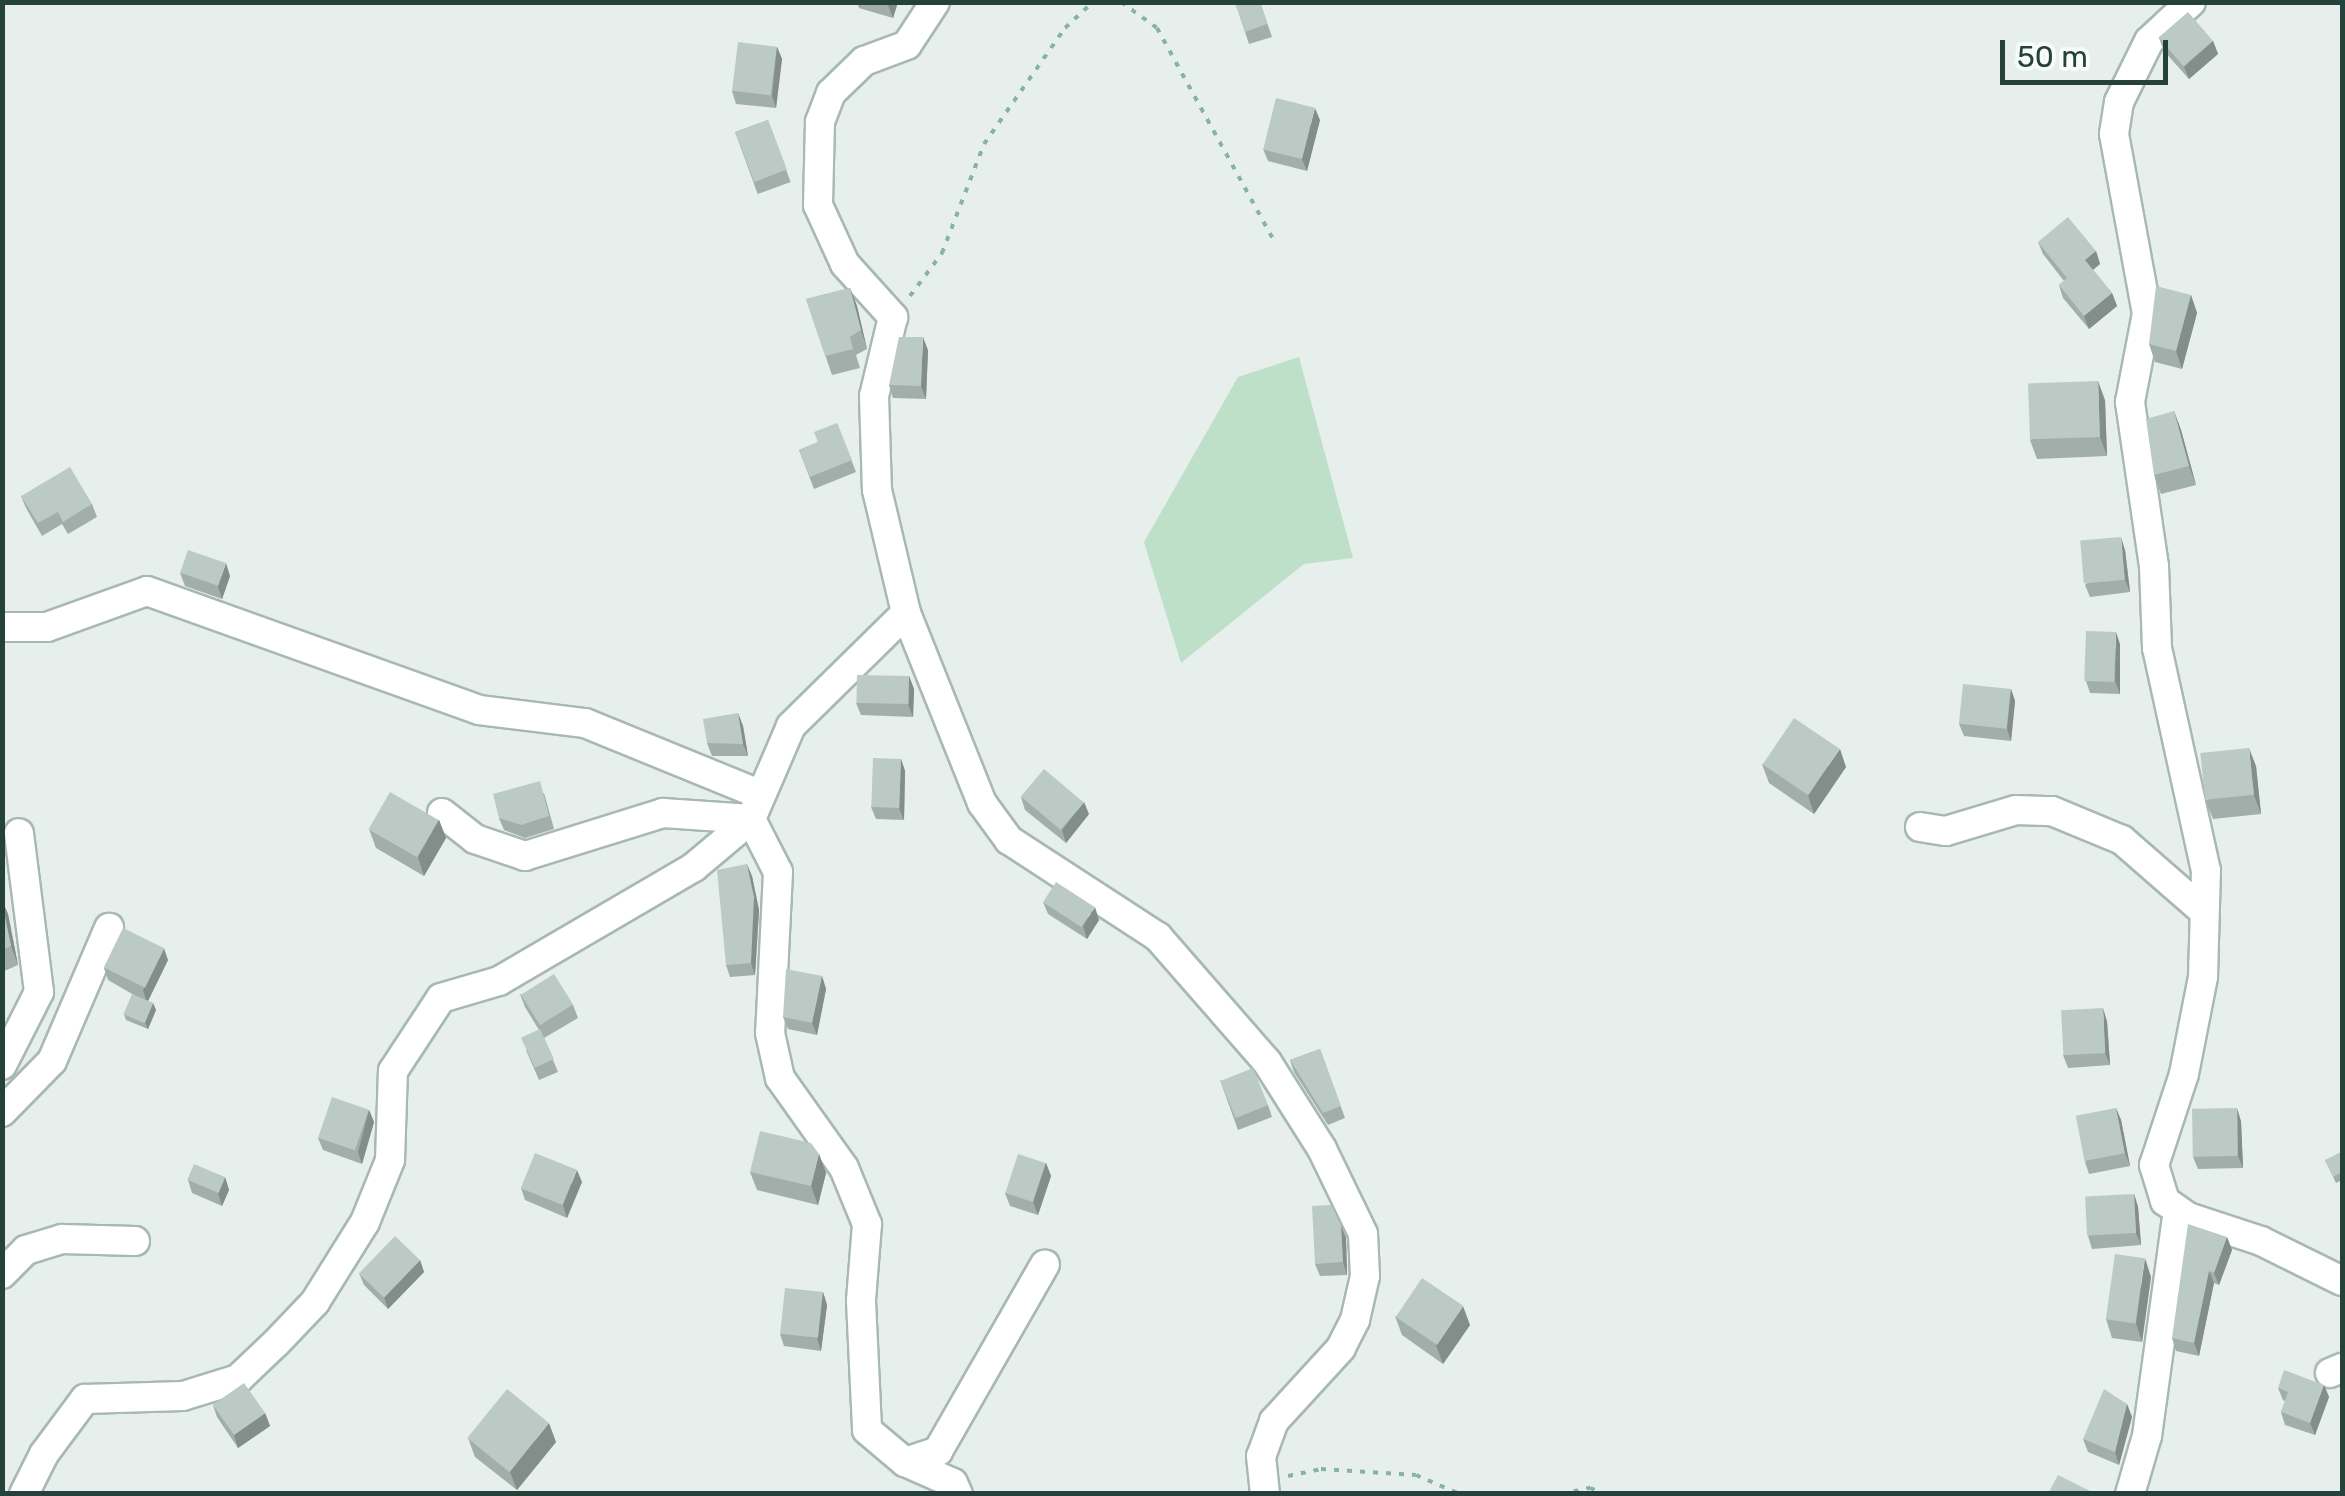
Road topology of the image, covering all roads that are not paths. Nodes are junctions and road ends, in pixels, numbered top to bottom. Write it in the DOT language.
graph roads {
  1 [pos="935,2"];
  2 [pos="2192,2"];
  3 [pos="906,614"];
  4 [pos="2,627"];
  5 [pos="756,807"];
  6 [pos="442,814"];
  7 [pos="1920,827"];
  8 [pos="20,833"];
  9 [pos="2202,909"];
  10 [pos="109,928"];
  11 [pos="2,1064"];
  12 [pos="2,1112"];
  13 [pos="2178,1211"];
  14 [pos="135,1242"];
  15 [pos="1045,1264"];
  16 [pos="2,1274"];
  17 [pos="2342,1280"];
  18 [pos="905,1462"];
  19 [pos="1272,1489"];
  20 [pos="24,1494"];
  21 [pos="958,1494"];
  22 [pos="2130,1494"];
  1 -- 3 [label="street"];
  2 -- 9 [label="street"];
  3 -- 5 [label="street"];
  3 -- 19 [label="street"];
  4 -- 5 [label="street"];
  5 -- 6 [label="street"];
  5 -- 18 [label="street"];
  5 -- 20 [label="street"];
  7 -- 9 [label="street"];
  8 -- 11 [label="street"];
  9 -- 13 [label="street"];
  10 -- 12 [label="street"];
  13 -- 17 [label="street"];
  13 -- 22 [label="street"];
  14 -- 16 [label="street"];
  15 -- 18 [label="street"];
  18 -- 21 [label="street"];
}
